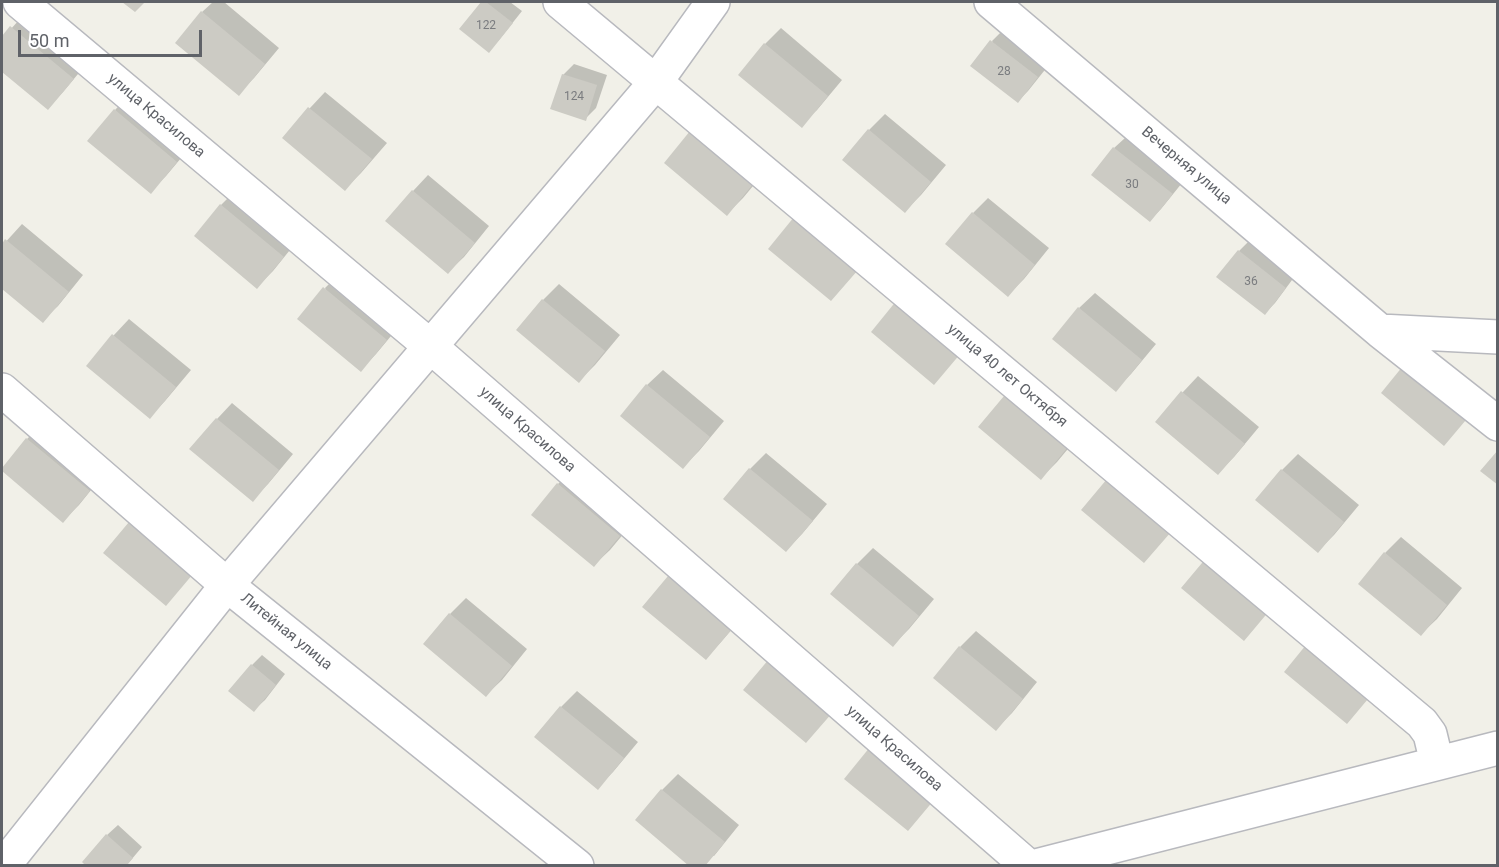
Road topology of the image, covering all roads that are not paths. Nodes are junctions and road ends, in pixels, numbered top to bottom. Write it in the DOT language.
graph roads {
  1 [pos="20,2"];
  2 [pos="560,2"];
  3 [pos="713,2"];
  4 [pos="991,2"];
  5 [pos="655,82"];
  6 [pos="1380,331"];
  7 [pos="1497,337"];
  8 [pos="430,346"];
  9 [pos="2,390"];
  10 [pos="1497,423"];
  11 [pos="227,585"];
  12 [pos="1497,747"];
  13 [pos="1437,763"];
  14 [pos="14,855"];
  15 [pos="577,866"];
  16 [pos="1028,866"];
  17 [pos="1036,866"];
  1 -- 8 [label="street, улица Красилова"];
  2 -- 5 [label="street, улица 40 лет Октября"];
  3 -- 5 [label="street"];
  4 -- 6 [label="street, Вечерняя улица"];
  5 -- 8 [label="street"];
  5 -- 13 [label="street, улица 40 лет Октября"];
  6 -- 7 [label="street"];
  6 -- 10 [label="street, Вечерняя улица"];
  8 -- 11 [label="street"];
  8 -- 16 [label="street, улица Красилова"];
  9 -- 11 [label="street, Литейная улица"];
  11 -- 14 [label="street"];
  11 -- 15 [label="street, Литейная улица"];
  12 -- 13 [label="street"];
  13 -- 17 [label="street"];
}
